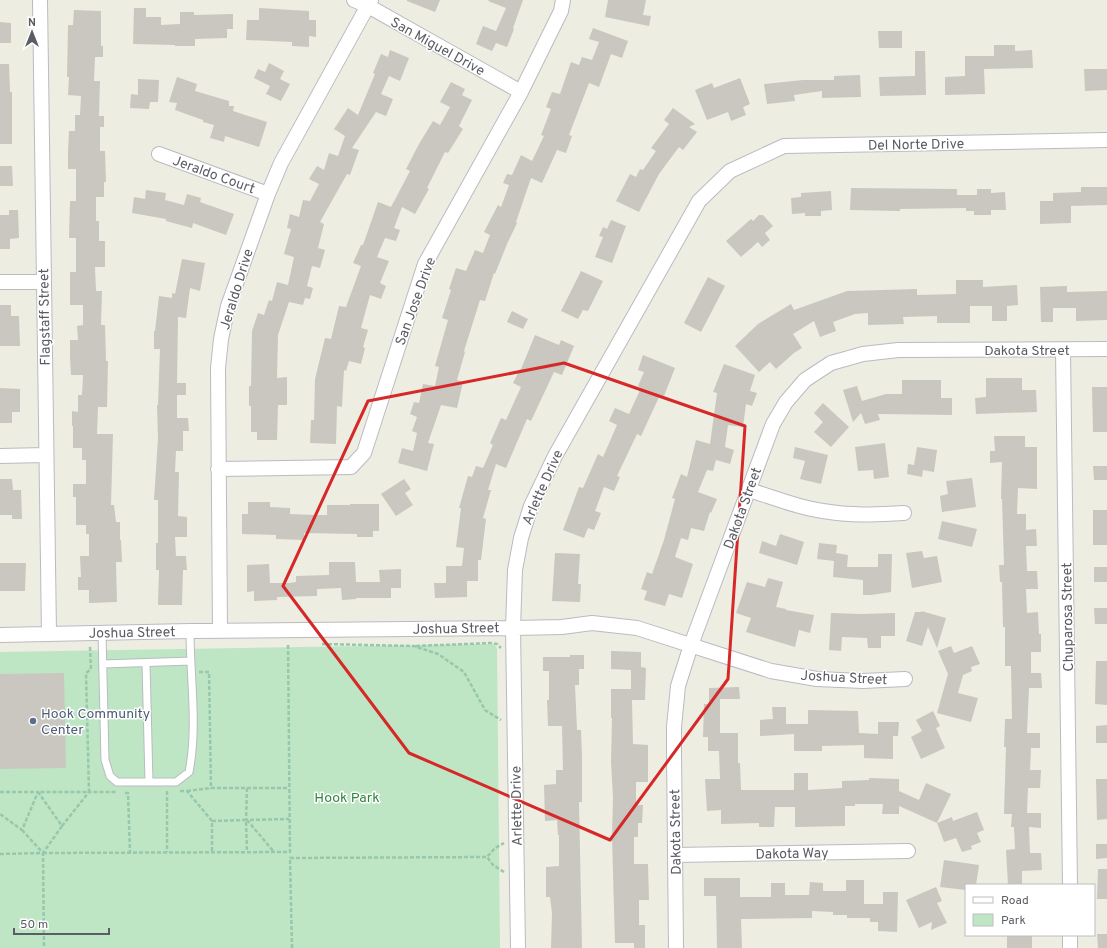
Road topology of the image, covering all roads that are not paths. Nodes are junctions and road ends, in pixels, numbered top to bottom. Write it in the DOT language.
graph roads {
  1 [pos="40,0"];
  2 [pos="354,0"];
  3 [pos="563,0"];
  4 [pos="370,3"];
  5 [pos="520,92"];
  6 [pos="1107,140"];
  7 [pos="159,154"];
  8 [pos="730,171"];
  9 [pos="268,194"];
  10 [pos="0,282"];
  11 [pos="44,282"];
  12 [pos="1107,349"];
  13 [pos="1063,350"];
  14 [pos="46,455"];
  15 [pos="0,456"];
  16 [pos="218,469"];
  17 [pos="749,490"];
  18 [pos="904,513"];
  19 [pos="513,628"];
  20 [pos="190,631"];
  21 [pos="220,631"];
  22 [pos="102,633"];
  23 [pos="48,634"];
  24 [pos="0,635"];
  25 [pos="691,645"];
  26 [pos="146,663"];
  27 [pos="103,664"];
  28 [pos="194,664"];
  29 [pos="905,679"];
  30 [pos="149,782"];
  31 [pos="908,851"];
  32 [pos="675,855"];
  33 [pos="1070,884"];
  34 [pos="1070,936"];
  35 [pos="518,948"];
  36 [pos="676,948"];
  37 [pos="1070,948"];
  1 -- 11 [label="street, Flagstaff Street"];
  2 -- 4 [label="street, San Miguel Drive"];
  3 -- 5 [label="street, San Jose Drive"];
  4 -- 5 [label="street, San Miguel Drive"];
  4 -- 9 [label="street, Jeraldo Drive"];
  5 -- 16 [label="street, San Jose Drive"];
  6 -- 8 [label="street, Del Norte Drive"];
  7 -- 9 [label="street, Jeraldo Court"];
  8 -- 19 [label="street, Arlette Drive"];
  9 -- 16 [label="street, Jeraldo Drive"];
  10 -- 11 [label="street"];
  11 -- 14 [label="street, Flagstaff Street"];
  12 -- 13 [label="street, Dakota Street"];
  13 -- 17 [label="street, Dakota Street"];
  13 -- 33 [label="street, Chuparosa Street"];
  14 -- 15 [label="street"];
  14 -- 23 [label="street, Flagstaff Street"];
  16 -- 21 [label="street, Jeraldo Drive"];
  17 -- 18 [label="street"];
  17 -- 25 [label="street, Dakota Street"];
  19 -- 21 [label="street, Joshua Street"];
  19 -- 25 [label="street, Joshua Street"];
  19 -- 35 [label="street, Arlette Drive"];
  20 -- 21 [label="street, Joshua Street"];
  20 -- 22 [label="street, Joshua Street"];
  20 -- 28 [label="lane"];
  22 -- 23 [label="street, Joshua Street"];
  22 -- 27 [label="lane"];
  23 -- 24 [label="street, Joshua Street"];
  25 -- 29 [label="street, Joshua Street"];
  25 -- 32 [label="street, Dakota Street"];
  26 -- 27 [label="lane"];
  26 -- 28 [label="lane"];
  26 -- 30 [label="lane"];
  27 -- 30 [label="lane"];
  28 -- 30 [label="lane"];
  31 -- 32 [label="street, Dakota Way"];
  32 -- 36 [label="street, Dakota Street"];
  34 -- 37 [label="street"];
}
